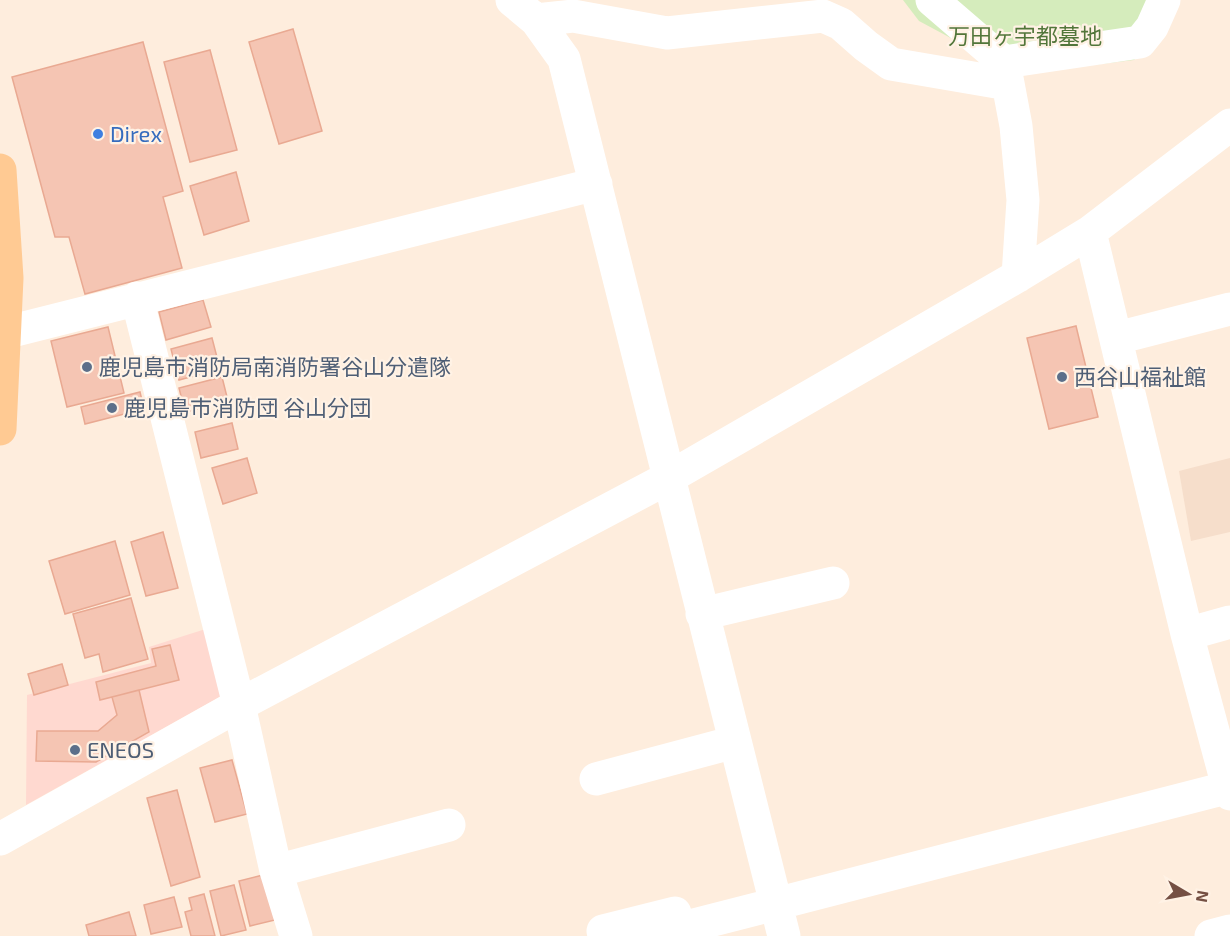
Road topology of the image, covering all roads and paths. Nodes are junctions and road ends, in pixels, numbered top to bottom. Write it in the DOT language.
graph roads {
  1 [pos="932,0"];
  2 [pos="1164,0"];
  3 [pos="524,10"];
  4 [pos="1006,73"];
  5 [pos="1230,125"];
  6 [pos="0,170"];
  7 [pos="596,184"];
  8 [pos="1090,232"];
  9 [pos="2,234"];
  10 [pos="1018,276"];
  11 [pos="137,298"];
  12 [pos="1230,309"];
  13 [pos="4,333"];
  14 [pos="1117,338"];
  15 [pos="0,407"];
  16 [pos="0,429"];
  17 [pos="668,478"];
  18 [pos="833,583"];
  19 [pos="702,614"];
  20 [pos="1230,622"];
  21 [pos="1186,634"];
  22 [pos="239,705"];
  23 [pos="735,742"];
  24 [pos="596,779"];
  25 [pos="1229,790"];
  26 [pos="449,825"];
  27 [pos="0,839"];
  28 [pos="276,871"];
  29 [pos="778,910"];
  30 [pos="603,932"];
  31 [pos="1230,932"];
  32 [pos="296,936"];
  33 [pos="651,936"];
  34 [pos="1211,936"];
  1 -- 4 [label="street"];
  2 -- 4 [label="street"];
  3 -- 4 [label="street"];
  3 -- 7 [label="street"];
  4 -- 10 [label="street"];
  5 -- 8 [label="street"];
  6 -- 9 [label="main road"];
  7 -- 11 [label="street"];
  7 -- 17 [label="street"];
  8 -- 10 [label="street"];
  8 -- 14 [label="street"];
  9 -- 13 [label="main road"];
  10 -- 17 [label="street"];
  11 -- 13 [label="street"];
  11 -- 22 [label="street"];
  12 -- 14 [label="street"];
  13 -- 15 [label="main road"];
  14 -- 21 [label="street"];
  15 -- 16 [label="main road"];
  17 -- 19 [label="street"];
  17 -- 22 [label="street"];
  18 -- 19 [label="street"];
  19 -- 23 [label="street"];
  20 -- 21 [label="street"];
  21 -- 25 [label="street"];
  22 -- 27 [label="street"];
  22 -- 28 [label="street"];
  23 -- 24 [label="street"];
  23 -- 29 [label="street"];
  25 -- 29 [label="street"];
  26 -- 28 [label="street"];
  28 -- 32 [label="street"];
  29 -- 30 [label="street"];
  29 -- 33 [label="street"];
  31 -- 34 [label="street"];
}
